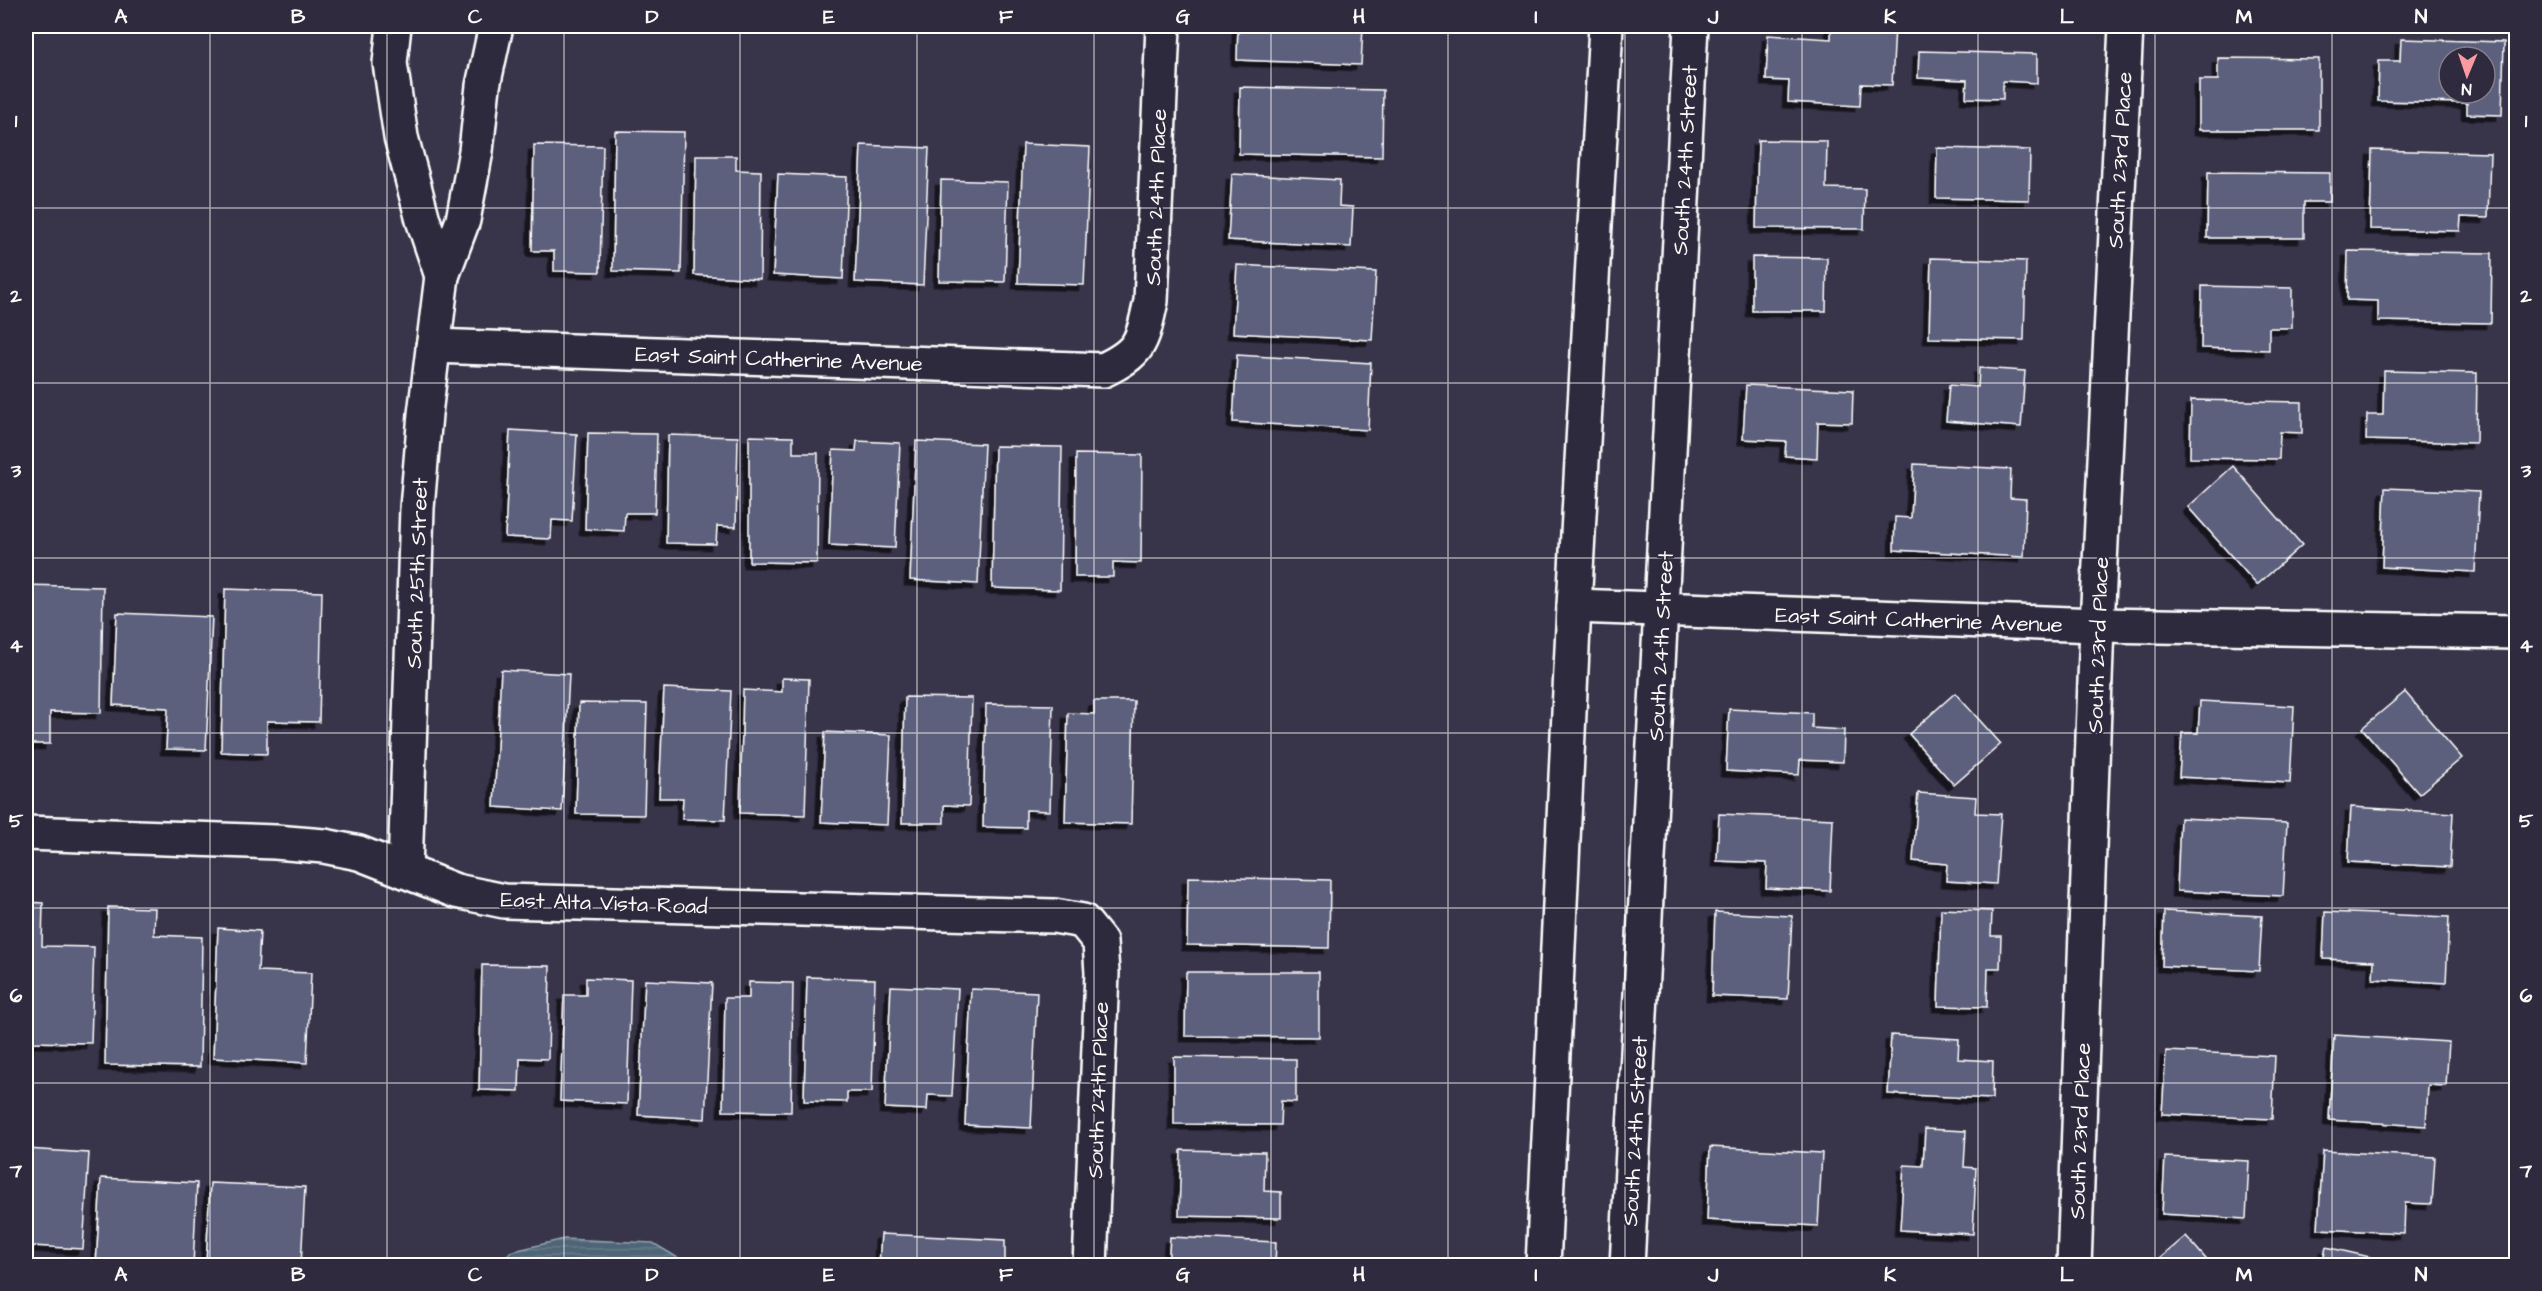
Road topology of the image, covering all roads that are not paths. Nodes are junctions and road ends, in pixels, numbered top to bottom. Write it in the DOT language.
graph roads {
  1 [pos="394,26"];
  2 [pos="496,26"];
  3 [pos="1162,26"];
  4 [pos="1606,26"];
  5 [pos="1691,26"];
  6 [pos="2126,26"];
  7 [pos="442,276"];
  8 [pos="433,346"];
  9 [pos="1123,360"];
  10 [pos="1574,606"];
  11 [pos="1662,610"];
  12 [pos="2097,625"];
  13 [pos="2517,632"];
  14 [pos="26,833"];
  15 [pos="405,871"];
  16 [pos="1083,921"];
  17 [pos="1090,1266"];
  18 [pos="1544,1266"];
  19 [pos="1627,1266"];
  20 [pos="2074,1266"];
  1 -- 7 [label="street, South 25th Street"];
  2 -- 7 [label="street, South 25th Street"];
  3 -- 9 [label="street, South 24th Place"];
  4 -- 10 [label="street"];
  5 -- 11 [label="street, South 24th Street"];
  6 -- 12 [label="street, South 23rd Place"];
  7 -- 8 [label="street, South 25th Street"];
  8 -- 9 [label="street, East Saint Catherine Avenue"];
  8 -- 15 [label="street, South 25th Street"];
  10 -- 11 [label="street, East Saint Catherine Avenue"];
  10 -- 18 [label="street"];
  11 -- 12 [label="street, East Saint Catherine Avenue"];
  11 -- 19 [label="street, South 24th Street"];
  12 -- 13 [label="street, East Saint Catherine Avenue"];
  12 -- 20 [label="street, South 23rd Place"];
  14 -- 15 [label="street, East Alta Vista Road"];
  15 -- 16 [label="street, East Alta Vista Road"];
  16 -- 17 [label="street, South 24th Place"];
}
